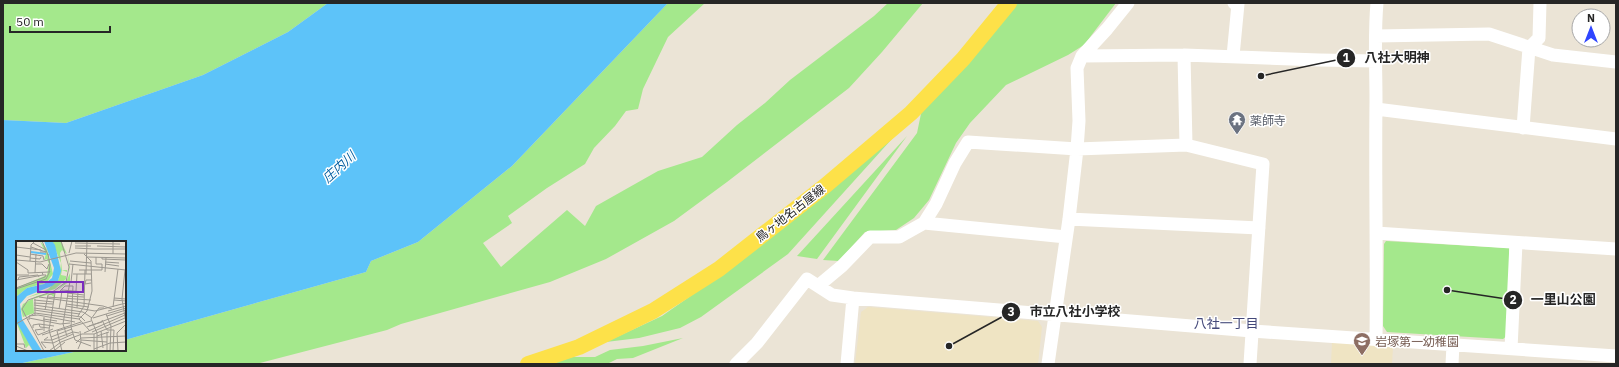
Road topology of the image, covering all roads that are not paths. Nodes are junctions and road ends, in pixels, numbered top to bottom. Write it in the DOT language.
graph roads {
  1 [pos="1009,3"];
  2 [pos="1128,3"];
  3 [pos="1234,3"];
  4 [pos="1377,3"];
  5 [pos="1540,3"];
  6 [pos="1376,36"];
  7 [pos="1529,48"];
  8 [pos="1184,55"];
  9 [pos="1082,56"];
  10 [pos="1232,56"];
  11 [pos="1377,60"];
  12 [pos="1616,62"];
  13 [pos="1376,109"];
  14 [pos="1523,128"];
  15 [pos="1616,139"];
  16 [pos="1186,145"];
  17 [pos="1077,149"];
  18 [pos="1069,219"];
  19 [pos="924,223"];
  20 [pos="1259,228"];
  21 [pos="1376,233"];
  22 [pos="1066,237"];
  23 [pos="1516,243"];
  24 [pos="1616,249"];
  25 [pos="818,286"];
  26 [pos="854,298"];
  27 [pos="1054,315"];
  28 [pos="1252,331"];
  29 [pos="1376,339"];
  30 [pos="1453,345"];
  31 [pos="1511,349"];
  32 [pos="1616,356"];
  33 [pos="528,364"];
  34 [pos="736,364"];
  35 [pos="846,364"];
  36 [pos="1048,364"];
  37 [pos="1250,364"];
  38 [pos="1452,364"];
  1 -- 33 [label="main road, 鳥ヶ地名古屋線"];
  2 -- 9 [label="street"];
  3 -- 10 [label="street"];
  4 -- 6 [label="street"];
  5 -- 7 [label="street"];
  6 -- 7 [label="street"];
  6 -- 11 [label="street"];
  7 -- 12 [label="street"];
  7 -- 14 [label="street"];
  8 -- 9 [label="street"];
  8 -- 10 [label="street"];
  8 -- 16 [label="street"];
  9 -- 17 [label="street"];
  10 -- 11 [label="street"];
  11 -- 13 [label="street"];
  13 -- 14 [label="street"];
  13 -- 21 [label="street"];
  14 -- 15 [label="street"];
  16 -- 17 [label="street"];
  16 -- 20 [label="street"];
  17 -- 18 [label="street"];
  17 -- 19 [label="street"];
  18 -- 20 [label="street"];
  18 -- 22 [label="street"];
  19 -- 22 [label="street"];
  19 -- 25 [label="street"];
  20 -- 28 [label="street"];
  21 -- 23 [label="street"];
  21 -- 29 [label="street"];
  22 -- 27 [label="street"];
  23 -- 24 [label="street"];
  23 -- 31 [label="street"];
  25 -- 26 [label="street"];
  25 -- 34 [label="street"];
  26 -- 27 [label="street"];
  26 -- 35 [label="street"];
  27 -- 28 [label="street"];
  27 -- 36 [label="street"];
  28 -- 29 [label="street"];
  28 -- 37 [label="street"];
  29 -- 30 [label="street"];
  30 -- 31 [label="street"];
  30 -- 38 [label="street"];
  31 -- 32 [label="street"];
}
